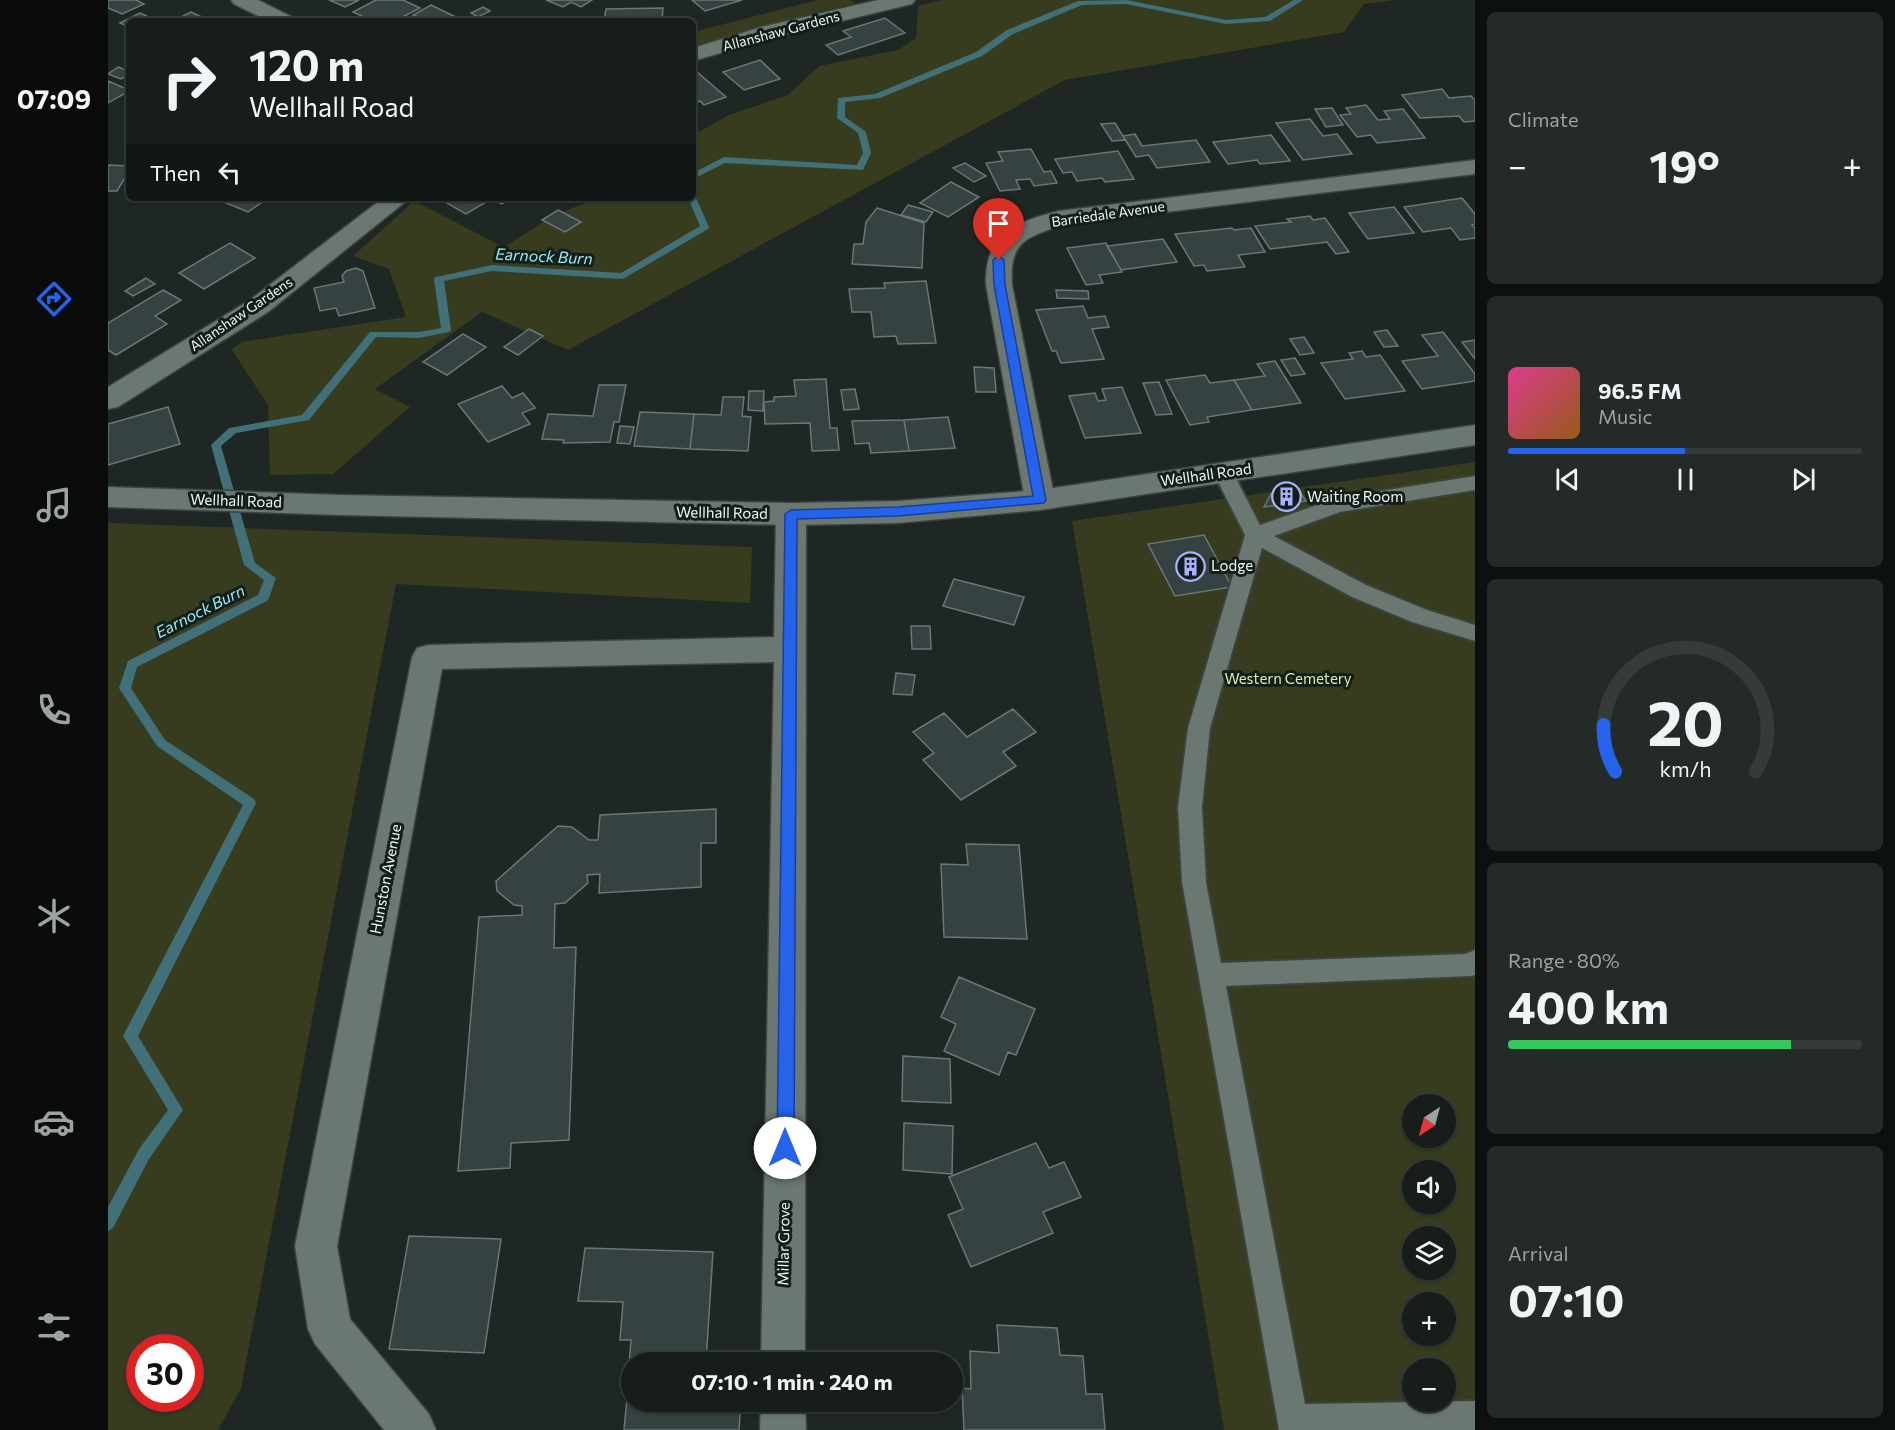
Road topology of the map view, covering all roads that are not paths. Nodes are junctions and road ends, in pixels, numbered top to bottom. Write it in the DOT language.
graph roads {
  1 [pos="241,0"];
  2 [pos="905,0"];
  3 [pos="279,18"];
  4 [pos="696,54"];
  5 [pos="1475,167"];
  6 [pos="394,201"];
  7 [pos="108,400"];
  8 [pos="1475,435"];
  9 [pos="1223,472"];
  10 [pos="1475,483"];
  11 [pos="114,497"];
  12 [pos="1040,500"];
  13 [pos="791,514"];
  14 [pos="1255,535"];
  15 [pos="1475,633"];
  16 [pos="790,650"];
  17 [pos="1474,964"];
  18 [pos="1212,975"];
  19 [pos="783,1352"];
  20 [pos="783,1412"];
  21 [pos="1475,1416"];
  22 [pos="1293,1425"];
  23 [pos="413,1430"];
  24 [pos="783,1430"];
  1 -- 3 [label="street"];
  2 -- 4 [label="street, Allanshaw Gardens"];
  5 -- 12 [label="street, Barriedale Avenue"];
  6 -- 7 [label="street, Allanshaw Gardens"];
  8 -- 9 [label="street, Wellhall Road"];
  9 -- 12 [label="street, Wellhall Road"];
  9 -- 14 [label="lane"];
  10 -- 14 [label="lane"];
  11 -- 13 [label="street, Wellhall Road"];
  12 -- 13 [label="street, Wellhall Road"];
  13 -- 16 [label="street, Millar Grove"];
  14 -- 15 [label="lane"];
  14 -- 18 [label="lane"];
  16 -- 19 [label="street, Millar Grove"];
  16 -- 23 [label="street, Hunston Avenue"];
  17 -- 18 [label="lane"];
  18 -- 22 [label="lane"];
  20 -- 24 [label="street"];
  21 -- 22 [label="lane"];
}
